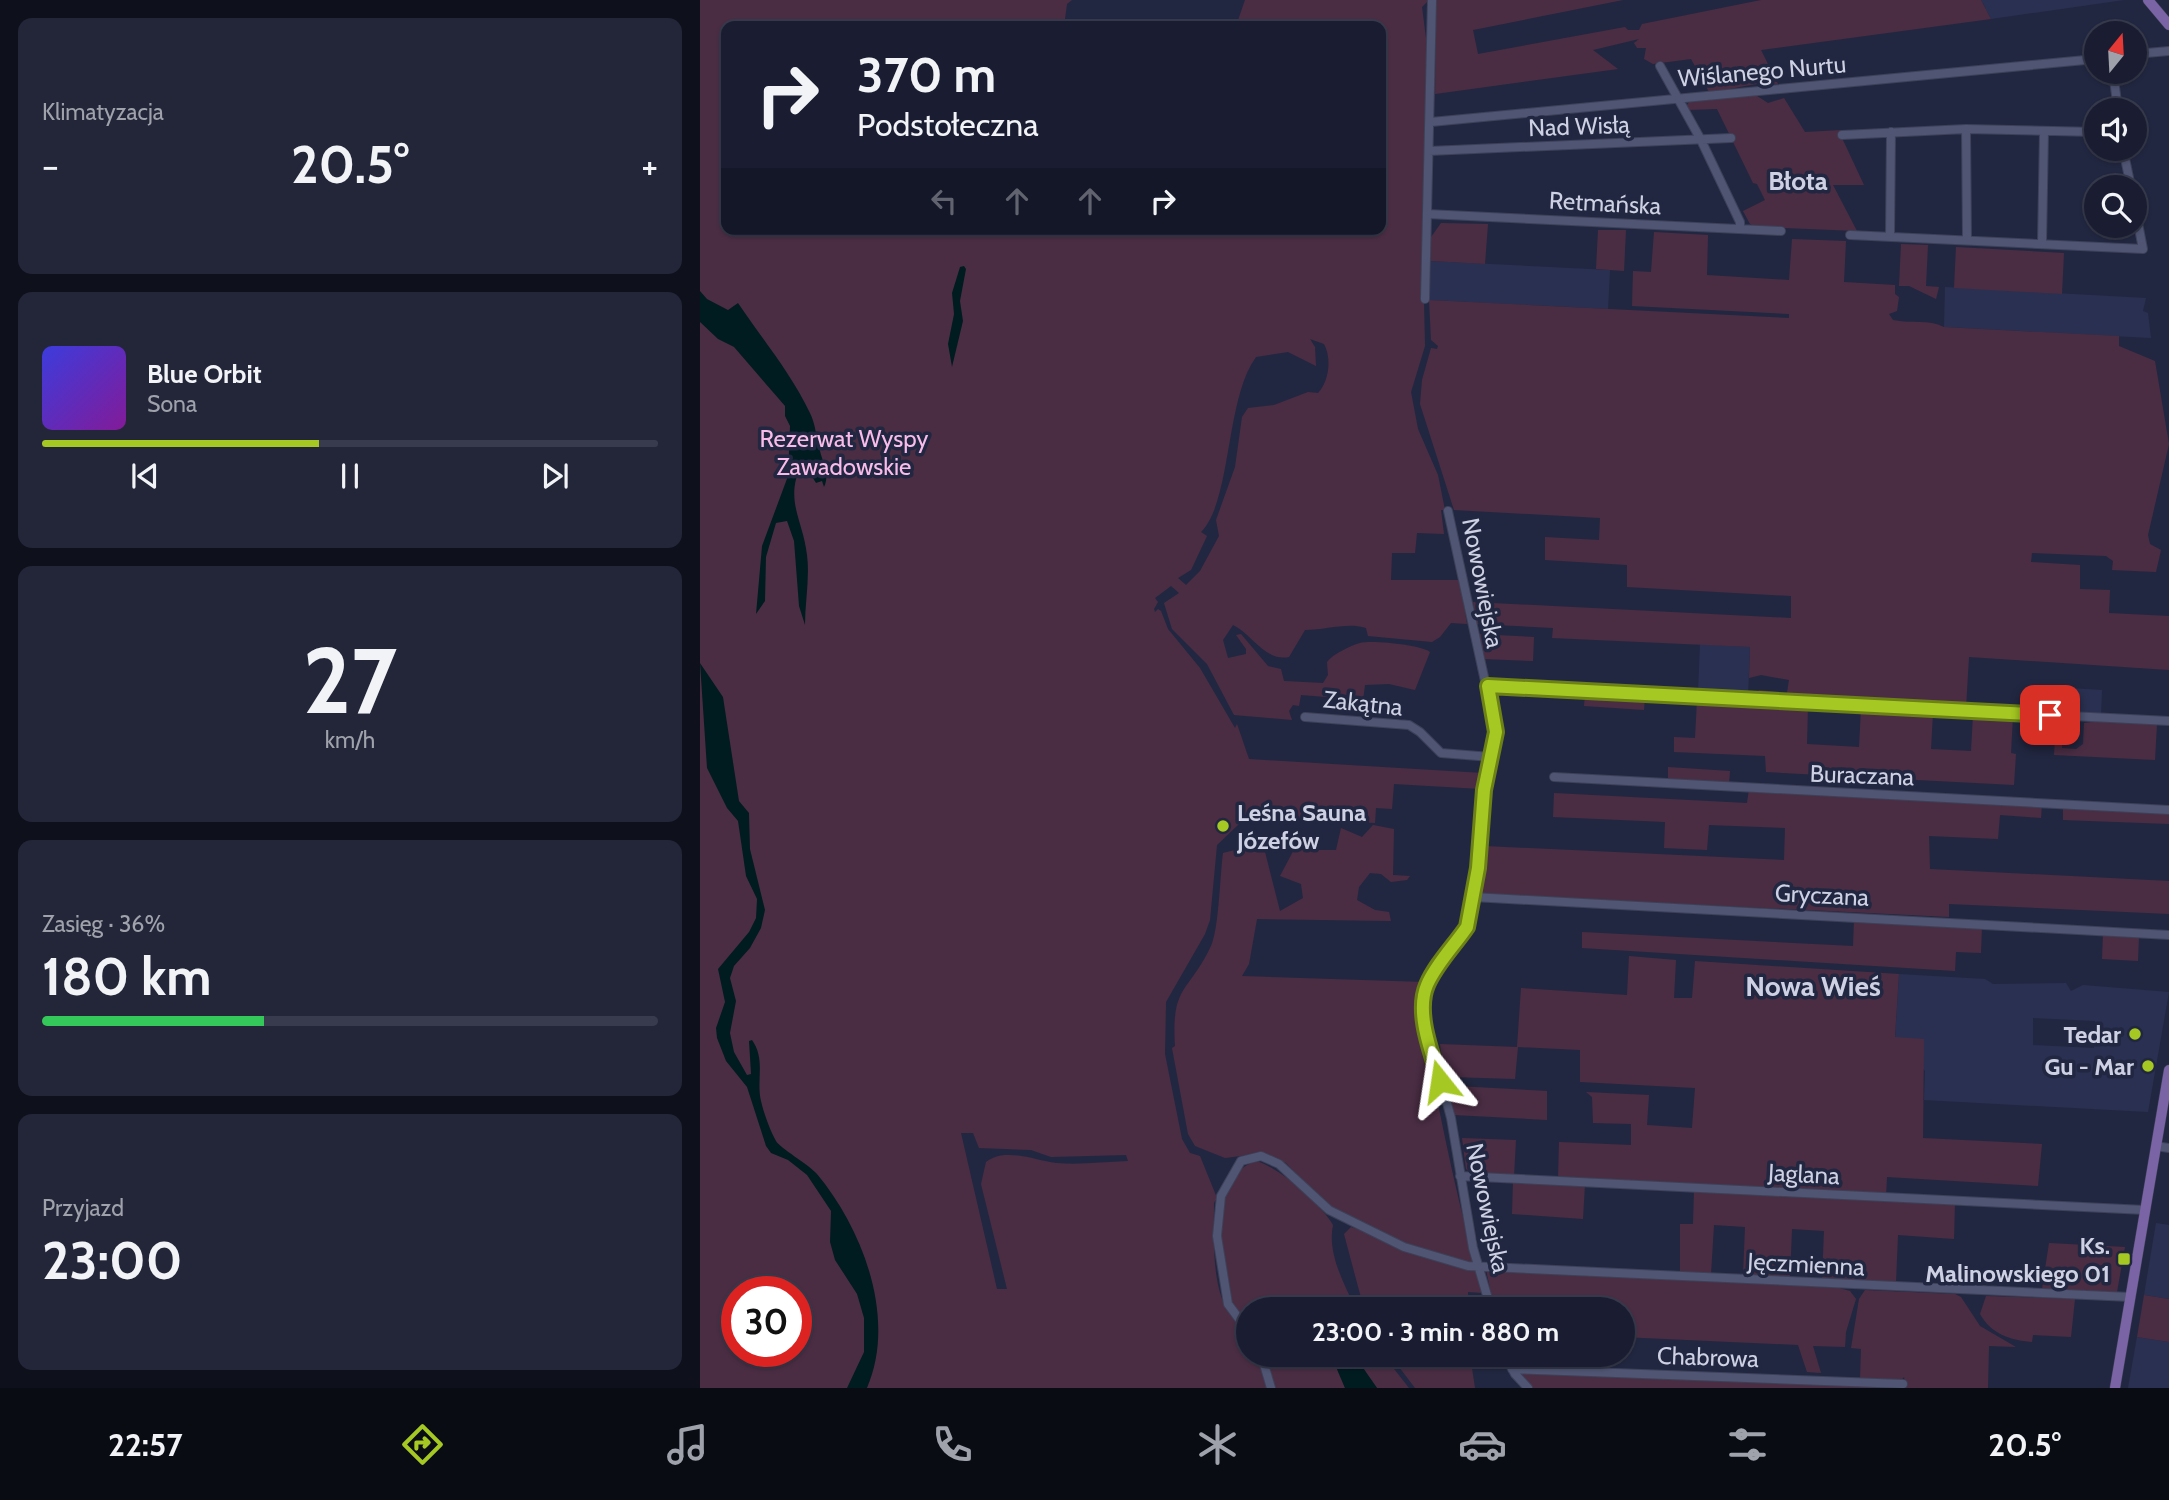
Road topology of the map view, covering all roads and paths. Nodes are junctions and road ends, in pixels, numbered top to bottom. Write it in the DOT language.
graph roads {
  1 [pos="1432,0"];
  2 [pos="2148,0"];
  3 [pos="2169,24"];
  4 [pos="2169,51"];
  5 [pos="2147,53"];
  6 [pos="2084,60"];
  7 [pos="1660,66"];
  8 [pos="1677,99"];
  9 [pos="1431,122"];
  10 [pos="1966,128"];
  11 [pos="2044,131"];
  12 [pos="1891,132"];
  13 [pos="2084,132"];
  14 [pos="1842,135"];
  15 [pos="1731,138"];
  16 [pos="1700,140"];
  17 [pos="1429,151"];
  18 [pos="1427,214"];
  19 [pos="1740,229"];
  20 [pos="1781,231"];
  21 [pos="1850,235"];
  22 [pos="1889,237"];
  23 [pos="2141,238"];
  24 [pos="1967,240"];
  25 [pos="2042,244"];
  26 [pos="1425,299"];
  27 [pos="1448,510"];
  28 [pos="1488,686"];
  29 [pos="1305,717"];
  30 [pos="2169,722"];
  31 [pos="1490,757"];
  32 [pos="1554,777"];
  33 [pos="2169,810"];
  34 [pos="1473,897"];
  35 [pos="2169,935"];
  36 [pos="2169,1070"];
  37 [pos="2156,1146"];
  38 [pos="2169,1148"];
  39 [pos="1460,1176"];
  40 [pos="2145,1210"];
  41 [pos="1480,1266"];
  42 [pos="1488,1297"];
  43 [pos="2130,1297"];
  44 [pos="1236,1315"];
  45 [pos="1265,1367"];
  46 [pos="1512,1369"];
  47 [pos="1903,1384"];
  48 [pos="1271,1388"];
  49 [pos="1528,1388"];
  50 [pos="2115,1388"];
  1 -- 9 [label="street"];
  2 -- 3 [label="main road"];
  4 -- 5 [label="street"];
  6 -- 8 [label="street, Wiślanego Nurtu"];
  7 -- 8 [label="street"];
  8 -- 9 [label="street, Wiślanego Nurtu"];
  8 -- 16 [label="street"];
  9 -- 17 [label="street"];
  10 -- 11 [label="street"];
  10 -- 12 [label="street"];
  10 -- 24 [label="street"];
  11 -- 13 [label="street"];
  11 -- 25 [label="street"];
  12 -- 14 [label="street"];
  12 -- 22 [label="street"];
  15 -- 16 [label="street, Nad Wisłą"];
  16 -- 17 [label="street, Nad Wisłą"];
  16 -- 19 [label="street"];
  17 -- 18 [label="street"];
  18 -- 19 [label="street, Retmańska"];
  18 -- 26 [label="street"];
  19 -- 20 [label="street, Retmańska"];
  21 -- 22 [label="street"];
  22 -- 24 [label="street"];
  23 -- 25 [label="street"];
  24 -- 25 [label="street"];
  27 -- 28 [label="street, Nowowiejska"];
  28 -- 30 [label="street"];
  28 -- 31 [label="street, Nowowiejska"];
  29 -- 31 [label="street, Zakątna"];
  31 -- 34 [label="street, Nowowiejska"];
  32 -- 33 [label="street, Buraczana"];
  34 -- 35 [label="street, Gryczana"];
  34 -- 39 [label="street, Nowowiejska"];
  36 -- 37 [label="main road"];
  37 -- 38 [label="street"];
  37 -- 40 [label="main road"];
  39 -- 40 [label="street, Jaglana"];
  39 -- 41 [label="street, Nowowiejska"];
  40 -- 43 [label="main road"];
  41 -- 42 [label="street, Nowowiejska"];
  41 -- 43 [label="street, Jęczmienna"];
  41 -- 44 [label="street, Jęczmienna"];
  43 -- 50 [label="main road"];
  45 -- 48 [label="street"];
  46 -- 47 [label="street, Chabrowa"];
  46 -- 49 [label="street"];
}
